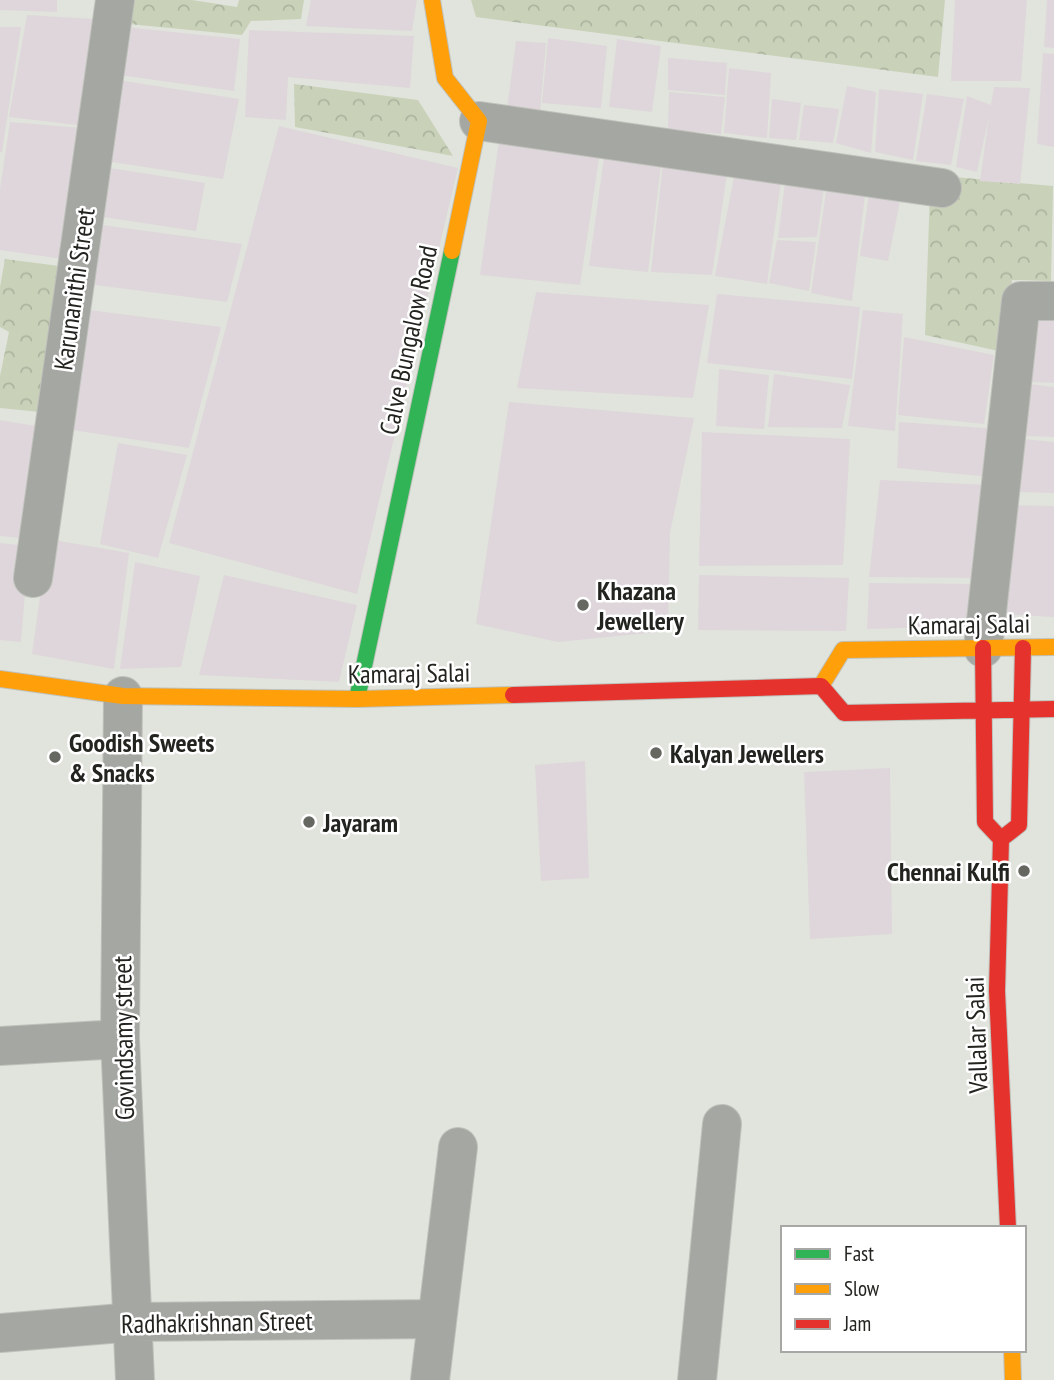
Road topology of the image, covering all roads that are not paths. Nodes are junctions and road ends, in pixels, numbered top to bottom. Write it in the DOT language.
graph roads {
  1 [pos="115,0"];
  2 [pos="432,0"];
  3 [pos="479,121"];
  4 [pos="942,188"];
  5 [pos="1054,301"];
  6 [pos="33,578"];
  7 [pos="983,648"];
  8 [pos="1023,648"];
  9 [pos="1054,648"];
  10 [pos="0,679"];
  11 [pos="821,687"];
  12 [pos="123,696"];
  13 [pos="357,699"];
  14 [pos="1054,709"];
  15 [pos="984,710"];
  16 [pos="1023,710"];
  17 [pos="1001,839"];
  18 [pos="120,1039"];
  19 [pos="0,1046"];
  20 [pos="722,1124"];
  21 [pos="458,1147"];
  22 [pos="1008,1226"];
  23 [pos="435,1319"];
  24 [pos="134,1322"];
  25 [pos="0,1333"];
  26 [pos="1012,1352"];
  27 [pos="135,1380"];
  28 [pos="430,1380"];
  29 [pos="697,1380"];
  30 [pos="1013,1380"];
  1 -- 6 [label="street, Karunanithi Street"];
  2 -- 3 [label="street"];
  3 -- 4 [label="street"];
  3 -- 13 [label="street, Calve Bungalow Road"];
  5 -- 7 [label="street"];
  7 -- 8 [label="street, Kamaraj Salai"];
  7 -- 11 [label="street, Kamaraj Salai"];
  7 -- 15 [label="street"];
  8 -- 9 [label="street, Kamaraj Salai"];
  8 -- 16 [label="street"];
  10 -- 12 [label="street, Kamaraj Salai"];
  11 -- 13 [label="street, Kamaraj Salai"];
  11 -- 15 [label="street"];
  12 -- 13 [label="street, Kamaraj Salai"];
  12 -- 18 [label="street, Govindsamy street"];
  14 -- 16 [label="street"];
  15 -- 16 [label="street"];
  15 -- 17 [label="street"];
  16 -- 17 [label="street"];
  17 -- 22 [label="street, Vallalar Salai"];
  18 -- 19 [label="street"];
  18 -- 24 [label="street, Govindsamy street"];
  20 -- 29 [label="street"];
  21 -- 23 [label="street"];
  23 -- 24 [label="street, Radhakrishnan Street"];
  23 -- 28 [label="street"];
  24 -- 25 [label="street, Radhakrishnan Street"];
  24 -- 27 [label="street, Govindsamy street"];
  26 -- 30 [label="street"];
}
